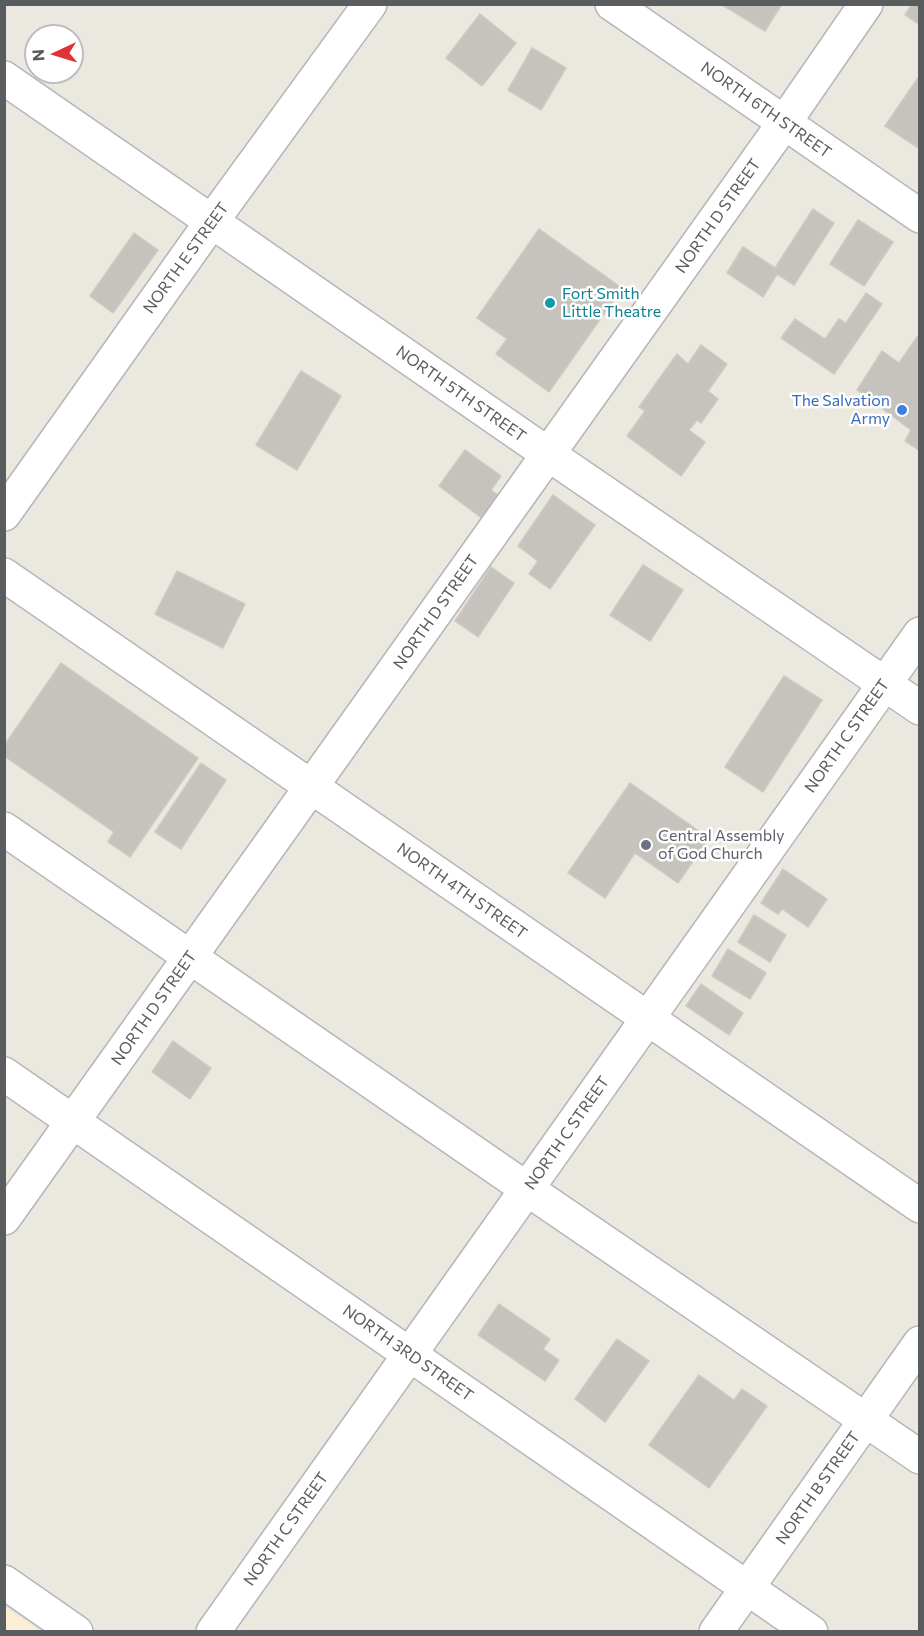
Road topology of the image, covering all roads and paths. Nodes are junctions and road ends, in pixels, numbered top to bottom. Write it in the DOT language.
graph roads {
  1 [pos="370,4"];
  2 [pos="612,4"];
  3 [pos="866,4"];
  4 [pos="4,78"];
  5 [pos="784,123"];
  6 [pos="920,216"];
  7 [pos="212,221"];
  8 [pos="548,454"];
  9 [pos="4,514"];
  10 [pos="4,575"];
  11 [pos="920,634"];
  12 [pos="884,684"];
  13 [pos="920,708"];
  14 [pos="311,787"];
  15 [pos="4,829"];
  16 [pos="190,958"];
  17 [pos="647,1019"];
  18 [pos="4,1074"];
  19 [pos="73,1122"];
  20 [pos="527,1190"];
  21 [pos="920,1206"];
  22 [pos="4,1218"];
  23 [pos="920,1343"];
  24 [pos="410,1354"];
  25 [pos="866,1420"];
  26 [pos="920,1457"];
  27 [pos="4,1582"];
  28 [pos="748,1588"];
  29 [pos="76,1632"];
  30 [pos="213,1632"];
  31 [pos="716,1632"];
  32 [pos="811,1632"];
  1 -- 7 [label="street, NORTH E STREET"];
  2 -- 5 [label="street, NORTH 6TH STREET"];
  3 -- 5 [label="street, NORTH D STREET"];
  4 -- 7 [label="street, NORTH 5TH STREET"];
  5 -- 6 [label="street, NORTH 6TH STREET"];
  5 -- 8 [label="street, NORTH D STREET"];
  7 -- 8 [label="street, NORTH 5TH STREET"];
  7 -- 9 [label="street, NORTH E STREET"];
  8 -- 12 [label="street, NORTH 5TH STREET"];
  8 -- 14 [label="street, NORTH D STREET"];
  10 -- 14 [label="street, NORTH 4TH STREET"];
  11 -- 12 [label="street, NORTH C STREET"];
  12 -- 13 [label="street, NORTH 5TH STREET"];
  12 -- 17 [label="street, NORTH C STREET"];
  14 -- 16 [label="street, NORTH D STREET"];
  14 -- 17 [label="street, NORTH 4TH STREET"];
  15 -- 16 [label="street"];
  16 -- 19 [label="street, NORTH D STREET"];
  16 -- 20 [label="street"];
  17 -- 20 [label="street, NORTH C STREET"];
  17 -- 21 [label="street, NORTH 4TH STREET"];
  18 -- 19 [label="street, NORTH 3RD STREET"];
  19 -- 22 [label="street, NORTH D STREET"];
  19 -- 24 [label="street, NORTH 3RD STREET"];
  20 -- 24 [label="street, NORTH C STREET"];
  20 -- 25 [label="street"];
  23 -- 25 [label="street, NORTH B STREET"];
  24 -- 28 [label="street, NORTH 3RD STREET"];
  24 -- 30 [label="street, NORTH C STREET"];
  25 -- 26 [label="street"];
  25 -- 28 [label="street, NORTH B STREET"];
  27 -- 29 [label="street"];
  28 -- 31 [label="street, NORTH B STREET"];
  28 -- 32 [label="street, NORTH 3RD STREET"];
}
